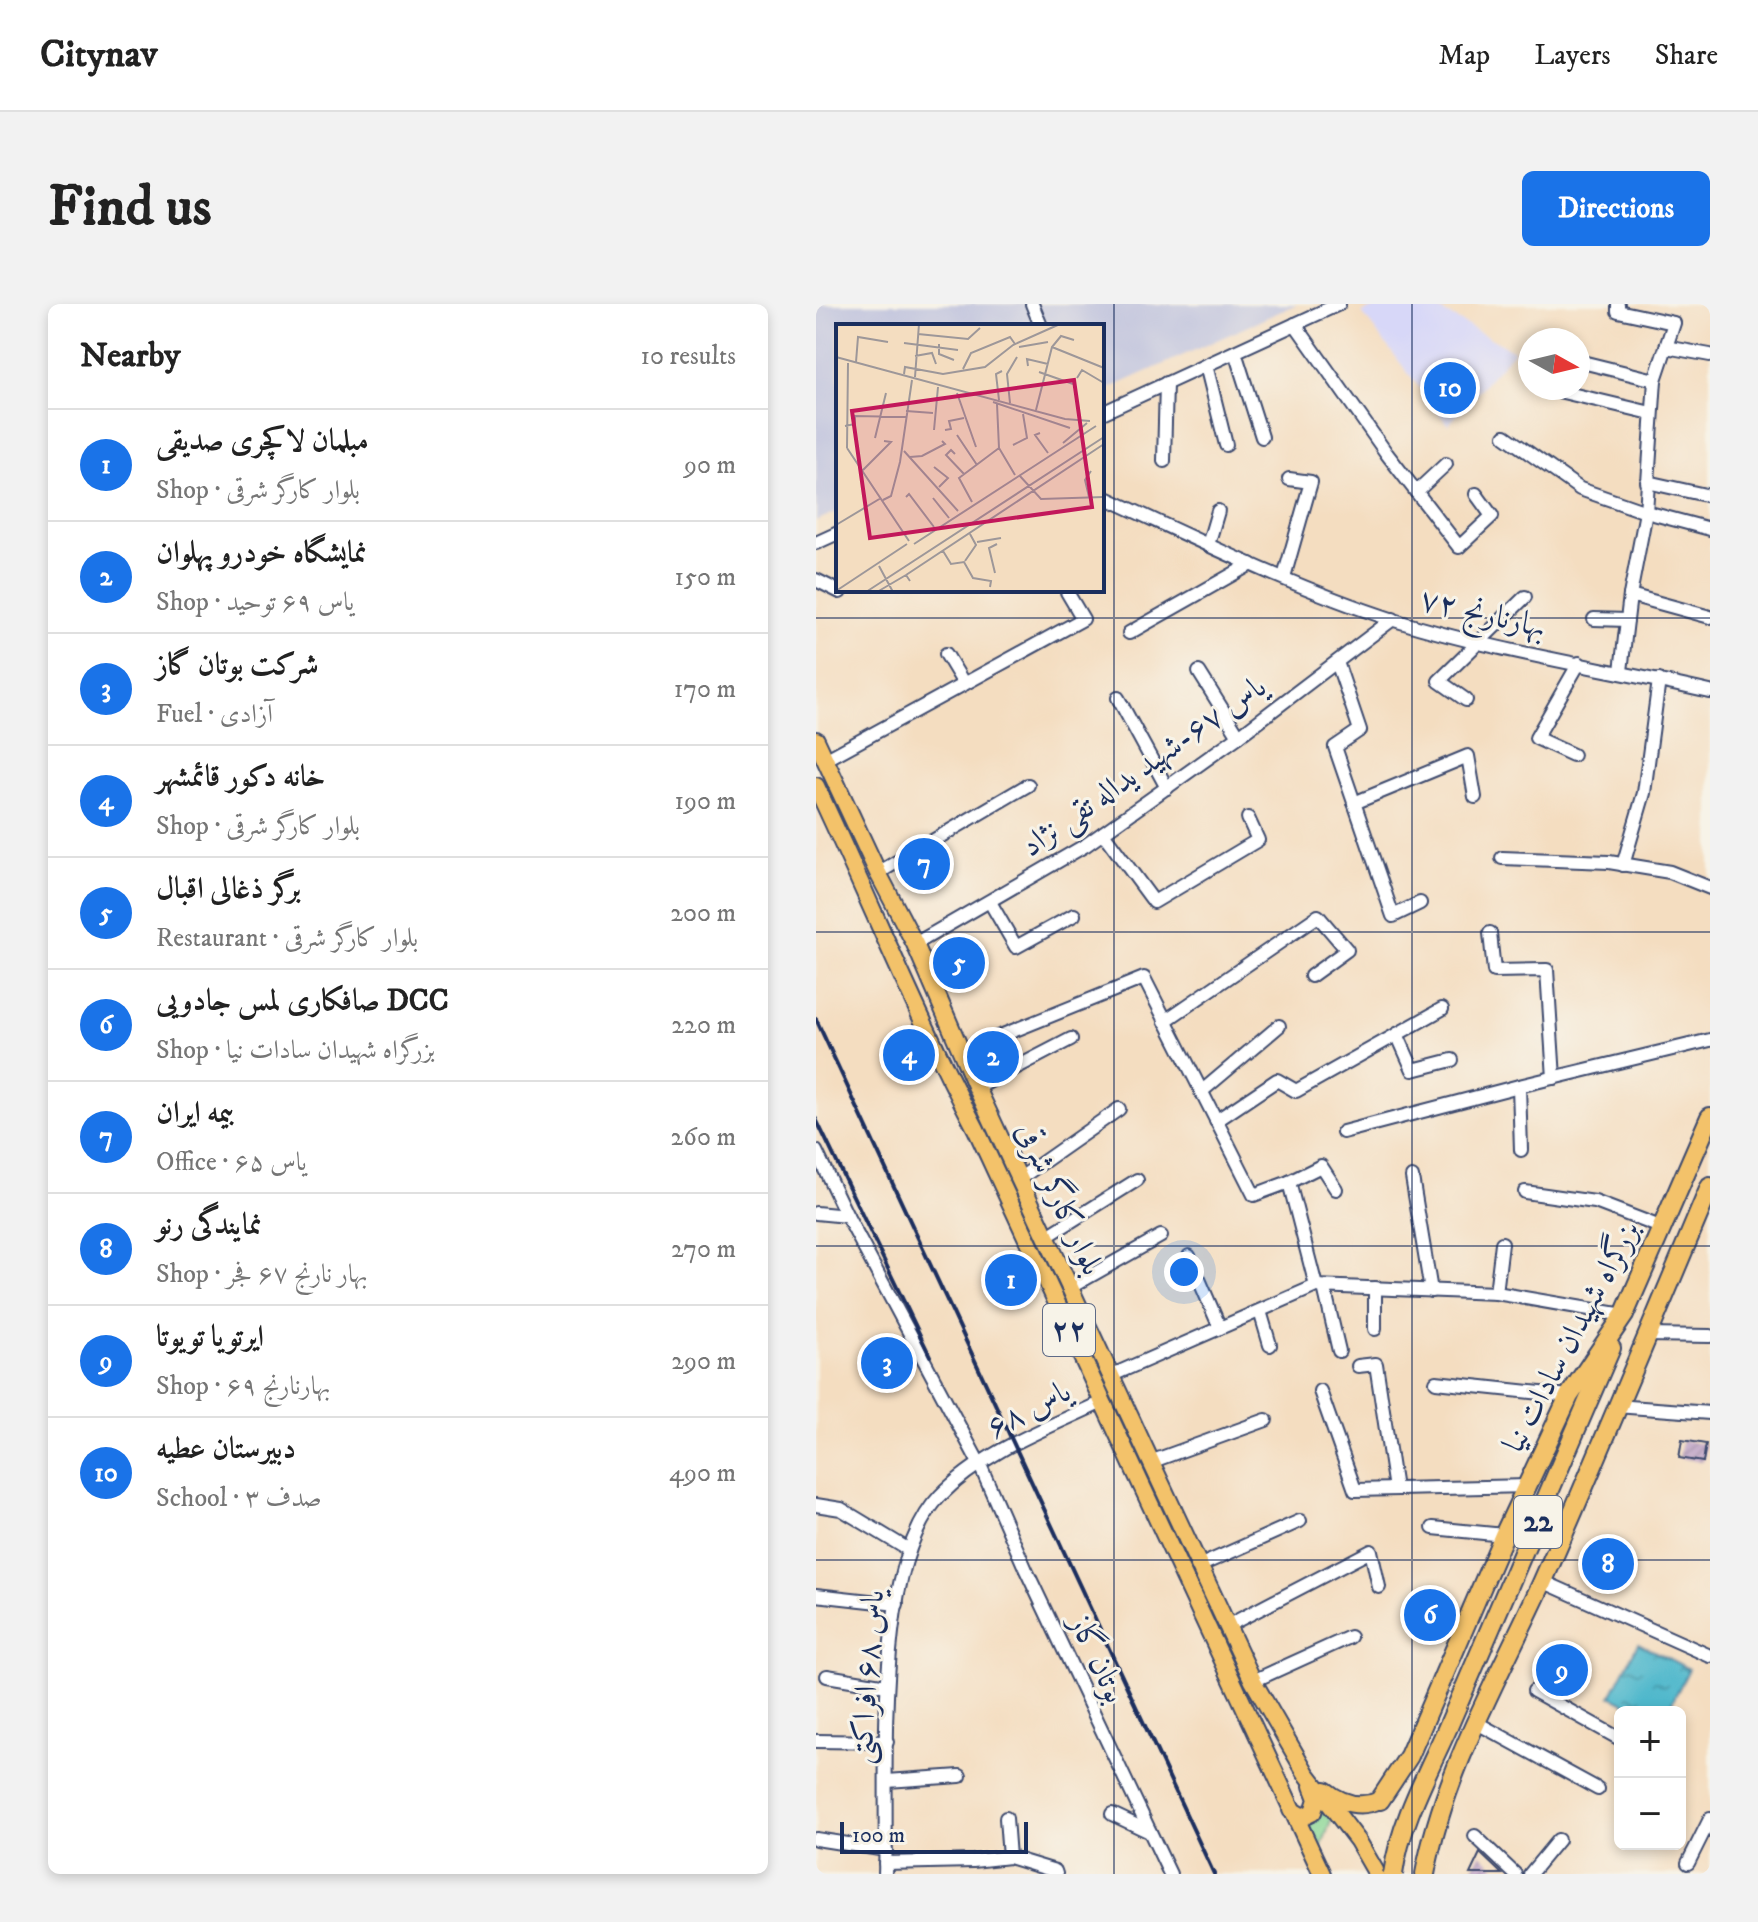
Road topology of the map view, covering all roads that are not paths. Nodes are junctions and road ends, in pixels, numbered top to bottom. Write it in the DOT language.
graph roads {
  1 [pos="1032,304"];
  2 [pos="1339,304"];
  3 [pos="1618,304"];
  4 [pos="1040,324"];
  5 [pos="1295,324"];
  6 [pos="1666,347"];
  7 [pos="1235,352"];
  8 [pos="1710,355"];
  9 [pos="1590,364"];
  10 [pos="1206,365"];
  11 [pos="1655,380"];
  12 [pos="1166,383"];
  13 [pos="1590,398"];
  14 [pos="1104,412"];
  15 [pos="1651,413"];
  16 [pos="1505,436"];
  17 [pos="1262,437"];
  18 [pos="1226,445"];
  19 [pos="1164,461"];
  20 [pos="1446,464"];
  21 [pos="1289,479"];
  22 [pos="1647,482"];
  23 [pos="1416,492"];
  24 [pos="1476,494"];
  25 [pos="1710,496"];
  26 [pos="1104,497"];
  27 [pos="1218,511"];
  28 [pos="1646,512"];
  29 [pos="1710,529"];
  30 [pos="836,534"];
  31 [pos="816,543"];
  32 [pos="1208,545"];
  33 [pos="1251,564"];
  34 [pos="1284,577"];
  35 [pos="816,580"];
  36 [pos="836,590"];
  37 [pos="1067,592"];
  38 [pos="1630,595"];
  39 [pos="1525,597"];
  40 [pos="1710,617"];
  41 [pos="1393,619"];
  42 [pos="1594,619"];
  43 [pos="1627,620"];
  44 [pos="1129,633"];
  45 [pos="1478,642"];
  46 [pos="946,654"];
  47 [pos="1337,662"];
  48 [pos="1579,663"];
  49 [pos="1621,671"];
  50 [pos="1199,672"];
  51 [pos="1659,680"];
  52 [pos="964,684"];
  53 [pos="1710,692"];
  54 [pos="1118,698"];
  55 [pos="1466,700"];
  56 [pos="1239,736"];
  57 [pos="816,740"];
  58 [pos="1573,755"];
  59 [pos="825,760"];
  60 [pos="1028,785"];
  61 [pos="816,786"];
  62 [pos="1167,788"];
  63 [pos="1475,797"];
  64 [pos="1354,803"];
  65 [pos="1248,818"];
  66 [pos="1103,833"];
  67 [pos="1502,858"];
  68 [pos="1623,865"];
  69 [pos="878,873"];
  70 [pos="1710,888"];
  71 [pos="990,902"];
  72 [pos="1420,903"];
  73 [pos="1074,915"];
  74 [pos="1490,933"];
  75 [pos="915,944"];
  76 [pos="1311,976"];
  77 [pos="1442,1009"];
  78 [pos="1165,1021"];
  79 [pos="1279,1026"];
  80 [pos="1397,1034"];
  81 [pos="1071,1039"];
  82 [pos="1710,1040"];
  83 [pos="963,1051"];
  84 [pos="1452,1060"];
  85 [pos="1554,1078"];
  86 [pos="1519,1086"];
  87 [pos="977,1088"];
  88 [pos="1201,1092"];
  89 [pos="1119,1109"];
  90 [pos="1710,1117"];
  91 [pos="1216,1121"];
  92 [pos="1343,1132"];
  93 [pos="1521,1150"];
  94 [pos="816,1151"];
  95 [pos="1412,1177"];
  96 [pos="1019,1179"];
  97 [pos="1137,1180"];
  98 [pos="1289,1182"];
  99 [pos="1710,1187"];
  100 [pos="1336,1189"];
  101 [pos="1525,1192"];
  102 [pos="816,1213"];
  103 [pos="847,1216"];
  104 [pos="1663,1228"];
  105 [pos="1161,1236"];
  106 [pos="1046,1237"];
  107 [pos="1502,1243"];
  108 [pos="1189,1256"];
  109 [pos="1320,1287"];
  110 [pos="1069,1288"];
  111 [pos="1375,1288"];
  112 [pos="1431,1291"];
  113 [pos="1496,1293"];
  114 [pos="1260,1311"];
  115 [pos="1624,1315"];
  116 [pos="1220,1328"];
  117 [pos="1375,1329"];
  118 [pos="1646,1335"];
  119 [pos="1710,1336"];
  120 [pos="1270,1345"];
  121 [pos="1339,1351"];
  122 [pos="1358,1366"];
  123 [pos="1110,1376"];
  124 [pos="1436,1382"];
  125 [pos="1320,1391"];
  126 [pos="1569,1396"];
  127 [pos="1102,1402"];
  128 [pos="1616,1406"];
  129 [pos="1710,1413"];
  130 [pos="1266,1420"];
  131 [pos="1150,1462"];
  132 [pos="980,1465"];
  133 [pos="1528,1486"];
  134 [pos="1395,1489"];
  135 [pos="816,1505"];
  136 [pos="1300,1521"];
  137 [pos="1433,1528"];
  138 [pos="1504,1535"];
  139 [pos="909,1550"];
  140 [pos="1199,1566"];
  141 [pos="1542,1581"];
  142 [pos="1379,1587"];
  143 [pos="816,1595"];
  144 [pos="897,1604"];
  145 [pos="1227,1626"];
  146 [pos="1350,1637"];
  147 [pos="1710,1656"];
  148 [pos="827,1676"];
  149 [pos="1253,1681"];
  150 [pos="887,1686"];
  151 [pos="1534,1691"];
  152 [pos="1477,1723"];
  153 [pos="1614,1736"];
  154 [pos="816,1741"];
  155 [pos="887,1742"];
  156 [pos="1409,1756"];
  157 [pos="1306,1773"];
  158 [pos="960,1776"];
  159 [pos="1452,1779"];
  160 [pos="887,1781"];
  161 [pos="1598,1789"];
  162 [pos="1380,1800"];
  163 [pos="1291,1810"];
  164 [pos="1112,1814"];
  165 [pos="1006,1818"];
  166 [pos="1709,1822"];
  167 [pos="1150,1832"];
  168 [pos="1475,1836"];
  169 [pos="816,1839"];
  170 [pos="1558,1840"];
  171 [pos="1009,1857"];
  172 [pos="885,1862"];
  173 [pos="1688,1863"];
  174 [pos="1056,1874"];
  175 [pos="1170,1874"];
  176 [pos="1322,1874"];
  177 [pos="1377,1874"];
  178 [pos="1393,1874"];
  179 [pos="1425,1874"];
  180 [pos="1515,1874"];
  181 [pos="1530,1874"];
  1 -- 4 [label="street"];
  2 -- 5 [label="street"];
  3 -- 6 [label="street"];
  5 -- 7 [label="street"];
  5 -- 23 [label="street"];
  6 -- 8 [label="street"];
  6 -- 11 [label="street"];
  7 -- 10 [label="street"];
  7 -- 17 [label="street"];
  9 -- 11 [label="street"];
  10 -- 12 [label="street"];
  10 -- 18 [label="street"];
  11 -- 15 [label="street"];
  12 -- 14 [label="street"];
  12 -- 19 [label="street"];
  13 -- 15 [label="street"];
  15 -- 22 [label="street"];
  16 -- 28 [label="street"];
  20 -- 23 [label="street"];
  21 -- 34 [label="street"];
  22 -- 25 [label="street"];
  22 -- 28 [label="street"];
  23 -- 24 [label="street"];
  26 -- 32 [label="street, بهارنارنج ۷۲"];
  27 -- 32 [label="street"];
  28 -- 29 [label="street"];
  28 -- 38 [label="street"];
  30 -- 31 [label="street"];
  32 -- 33 [label="street, بهارنارنج ۷۲"];
  33 -- 34 [label="street, بهارنارنج ۷۲"];
  33 -- 44 [label="street"];
  34 -- 41 [label="street, بهارنارنج ۷۲"];
  35 -- 36 [label="street"];
  37 -- 52 [label="street"];
  38 -- 40 [label="street"];
  38 -- 43 [label="street"];
  39 -- 45 [label="street"];
  41 -- 45 [label="street, بهارنارنج ۷۲"];
  41 -- 47 [label="street, یاس ۶۷-شهید یداله تقی نژاد"];
  42 -- 43 [label="street"];
  43 -- 49 [label="street"];
  45 -- 48 [label="street, بهارنارنج ۷۲"];
  45 -- 55 [label="street"];
  46 -- 52 [label="street"];
  47 -- 56 [label="street, یاس ۶۷-شهید یداله تقی نژاد"];
  47 -- 64 [label="street"];
  48 -- 49 [label="street, بهارنارنج ۷۲"];
  48 -- 58 [label="street"];
  49 -- 51 [label="street, بهارنارنج ۷۲"];
  50 -- 56 [label="street"];
  51 -- 53 [label="street, بهارنارنج ۷۲"];
  51 -- 68 [label="street"];
  52 -- 59 [label="street"];
  54 -- 62 [label="street"];
  56 -- 62 [label="street, یاس ۶۷-شهید یداله تقی نژاد"];
  57 -- 59 [label="main road, بلوار کارگر شرقی"];
  59 -- 69 [label="main road, بلوار کارگر شرقی"];
  60 -- 69 [label="street"];
  61 -- 127 [label="main road, بلوار کارگر شرقی / ۲۲"];
  62 -- 66 [label="street, یاس ۶۷-شهید یداله تقی نژاد"];
  63 -- 64 [label="street"];
  64 -- 72 [label="street"];
  65 -- 66 [label="street"];
  66 -- 71 [label="street, یاس ۶۷-شهید یداله تقی نژاد"];
  67 -- 68 [label="street"];
  68 -- 70 [label="street"];
  69 -- 75 [label="main road, بلوار کارگر شرقی"];
  71 -- 73 [label="street"];
  71 -- 75 [label="street, یاس ۶۷-شهید یداله تقی نژاد"];
  74 -- 85 [label="street"];
  75 -- 83 [label="main road, بلوار کارگر شرقی"];
  76 -- 78 [label="street"];
  77 -- 80 [label="street"];
  78 -- 83 [label="street"];
  78 -- 88 [label="street"];
  79 -- 88 [label="street"];
  80 -- 84 [label="street"];
  80 -- 91 [label="street"];
  81 -- 87 [label="street"];
  82 -- 85 [label="street"];
  83 -- 87 [label="main road, بلوار کارگر شرقی"];
  85 -- 86 [label="street"];
  86 -- 92 [label="street"];
  86 -- 93 [label="street"];
  87 -- 96 [label="main road, بلوار کارگر شرقی"];
  88 -- 91 [label="street"];
  89 -- 96 [label="street"];
  90 -- 104 [label="highway, بزرگراه شهیدان سادات نیا"];
  91 -- 98 [label="street"];
  94 -- 103 [label="street, بوتان گاز"];
  95 -- 112 [label="street"];
  96 -- 106 [label="main road, بلوار کارگر شرقی"];
  97 -- 106 [label="street"];
  98 -- 100 [label="street"];
  98 -- 109 [label="street"];
  99 -- 118 [label="highway, بزرگراه شهیدان سادات نیا / 22"];
  101 -- 104 [label="street"];
  102 -- 103 [label="street"];
  103 -- 132 [label="street, بوتان گاز"];
  104 -- 115 [label="highway, بزرگراه شهیدان سادات نیا"];
  105 -- 110 [label="street"];
  106 -- 110 [label="main road, بلوار کارگر شرقی"];
  107 -- 113 [label="street"];
  108 -- 116 [label="street"];
  109 -- 111 [label="street"];
  109 -- 114 [label="street"];
  109 -- 121 [label="street"];
  110 -- 123 [label="main road, بلوار کارگر شرقی"];
  111 -- 112 [label="street"];
  111 -- 117 [label="street"];
  112 -- 113 [label="street"];
  113 -- 115 [label="street"];
  114 -- 116 [label="street"];
  114 -- 120 [label="street"];
  115 -- 126 [label="highway, بزرگراه شهیدان سادات نیا"];
  115 -- 178 [label="highway, 22, bridge"];
  116 -- 123 [label="street"];
  118 -- 119 [label="street"];
  118 -- 128 [label="highway, بزرگراه شهیدان سادات نیا / 22"];
  122 -- 134 [label="street"];
  123 -- 131 [label="main road, بلوار کارگر شرقی"];
  124 -- 126 [label="street"];
  125 -- 134 [label="street"];
  126 -- 133 [label="highway, بزرگراه شهیدان سادات نیا"];
  127 -- 132 [label="street, یاس ۶۸"];
  127 -- 163 [label="main road, بلوار کارگر شرقی / ۲۲"];
  128 -- 129 [label="street"];
  128 -- 141 [label="highway, بزرگراه شهیدان سادات نیا / 22"];
  130 -- 131 [label="street"];
  131 -- 140 [label="main road, بلوار کارگر شرقی"];
  132 -- 139 [label="street, یاس ۶۸ افراکتی"];
  132 -- 167 [label="street, بوتان گاز"];
  133 -- 134 [label="street"];
  133 -- 138 [label="highway, بزرگراه شهیدان سادات نیا"];
  135 -- 139 [label="street"];
  136 -- 140 [label="street"];
  137 -- 138 [label="street"];
  138 -- 156 [label="highway, بزرگراه شهیدان سادات نیا"];
  139 -- 144 [label="street, یاس ۶۸ افراکتی"];
  140 -- 145 [label="main road, بلوار کارگر شرقی"];
  141 -- 147 [label="street"];
  141 -- 152 [label="highway, بزرگراه شهیدان سادات نیا / 22"];
  142 -- 145 [label="street"];
  143 -- 144 [label="street"];
  144 -- 150 [label="street, یاس ۶۸ افراکتی"];
  145 -- 149 [label="main road, بلوار کارگر شرقی"];
  146 -- 149 [label="street"];
  148 -- 150 [label="street"];
  149 -- 157 [label="main road, بلوار کارگر شرقی"];
  150 -- 155 [label="street, یاس ۶۸ افراکتی"];
  151 -- 153 [label="street"];
  152 -- 159 [label="highway, بزرگراه شهیدان سادات نیا / 22"];
  152 -- 161 [label="street"];
  154 -- 155 [label="street"];
  155 -- 160 [label="street, یاس ۶۸ افراکتی"];
  156 -- 159 [label="highway"];
  156 -- 162 [label="highway, بزرگراه شهیدان سادات نیا"];
  157 -- 162 [label="main road"];
  157 -- 163 [label="main road"];
  157 -- 177 [label="main road, بلوار کارگر شرقی"];
  158 -- 160 [label="street"];
  159 -- 179 [label="highway, بزرگراه شهیدان سادات نیا / 22"];
  160 -- 172 [label="street, یاس ۶۸ افراکتی"];
  163 -- 176 [label="main road, بلوار کارگر شرقی / ۲۲"];
  164 -- 167 [label="street"];
  165 -- 171 [label="street"];
  166 -- 173 [label="street"];
  167 -- 175 [label="street, بوتان گاز"];
  168 -- 180 [label="street"];
  169 -- 172 [label="street"];
  170 -- 181 [label="street"];
  171 -- 172 [label="street"];
  171 -- 174 [label="street"];
}
